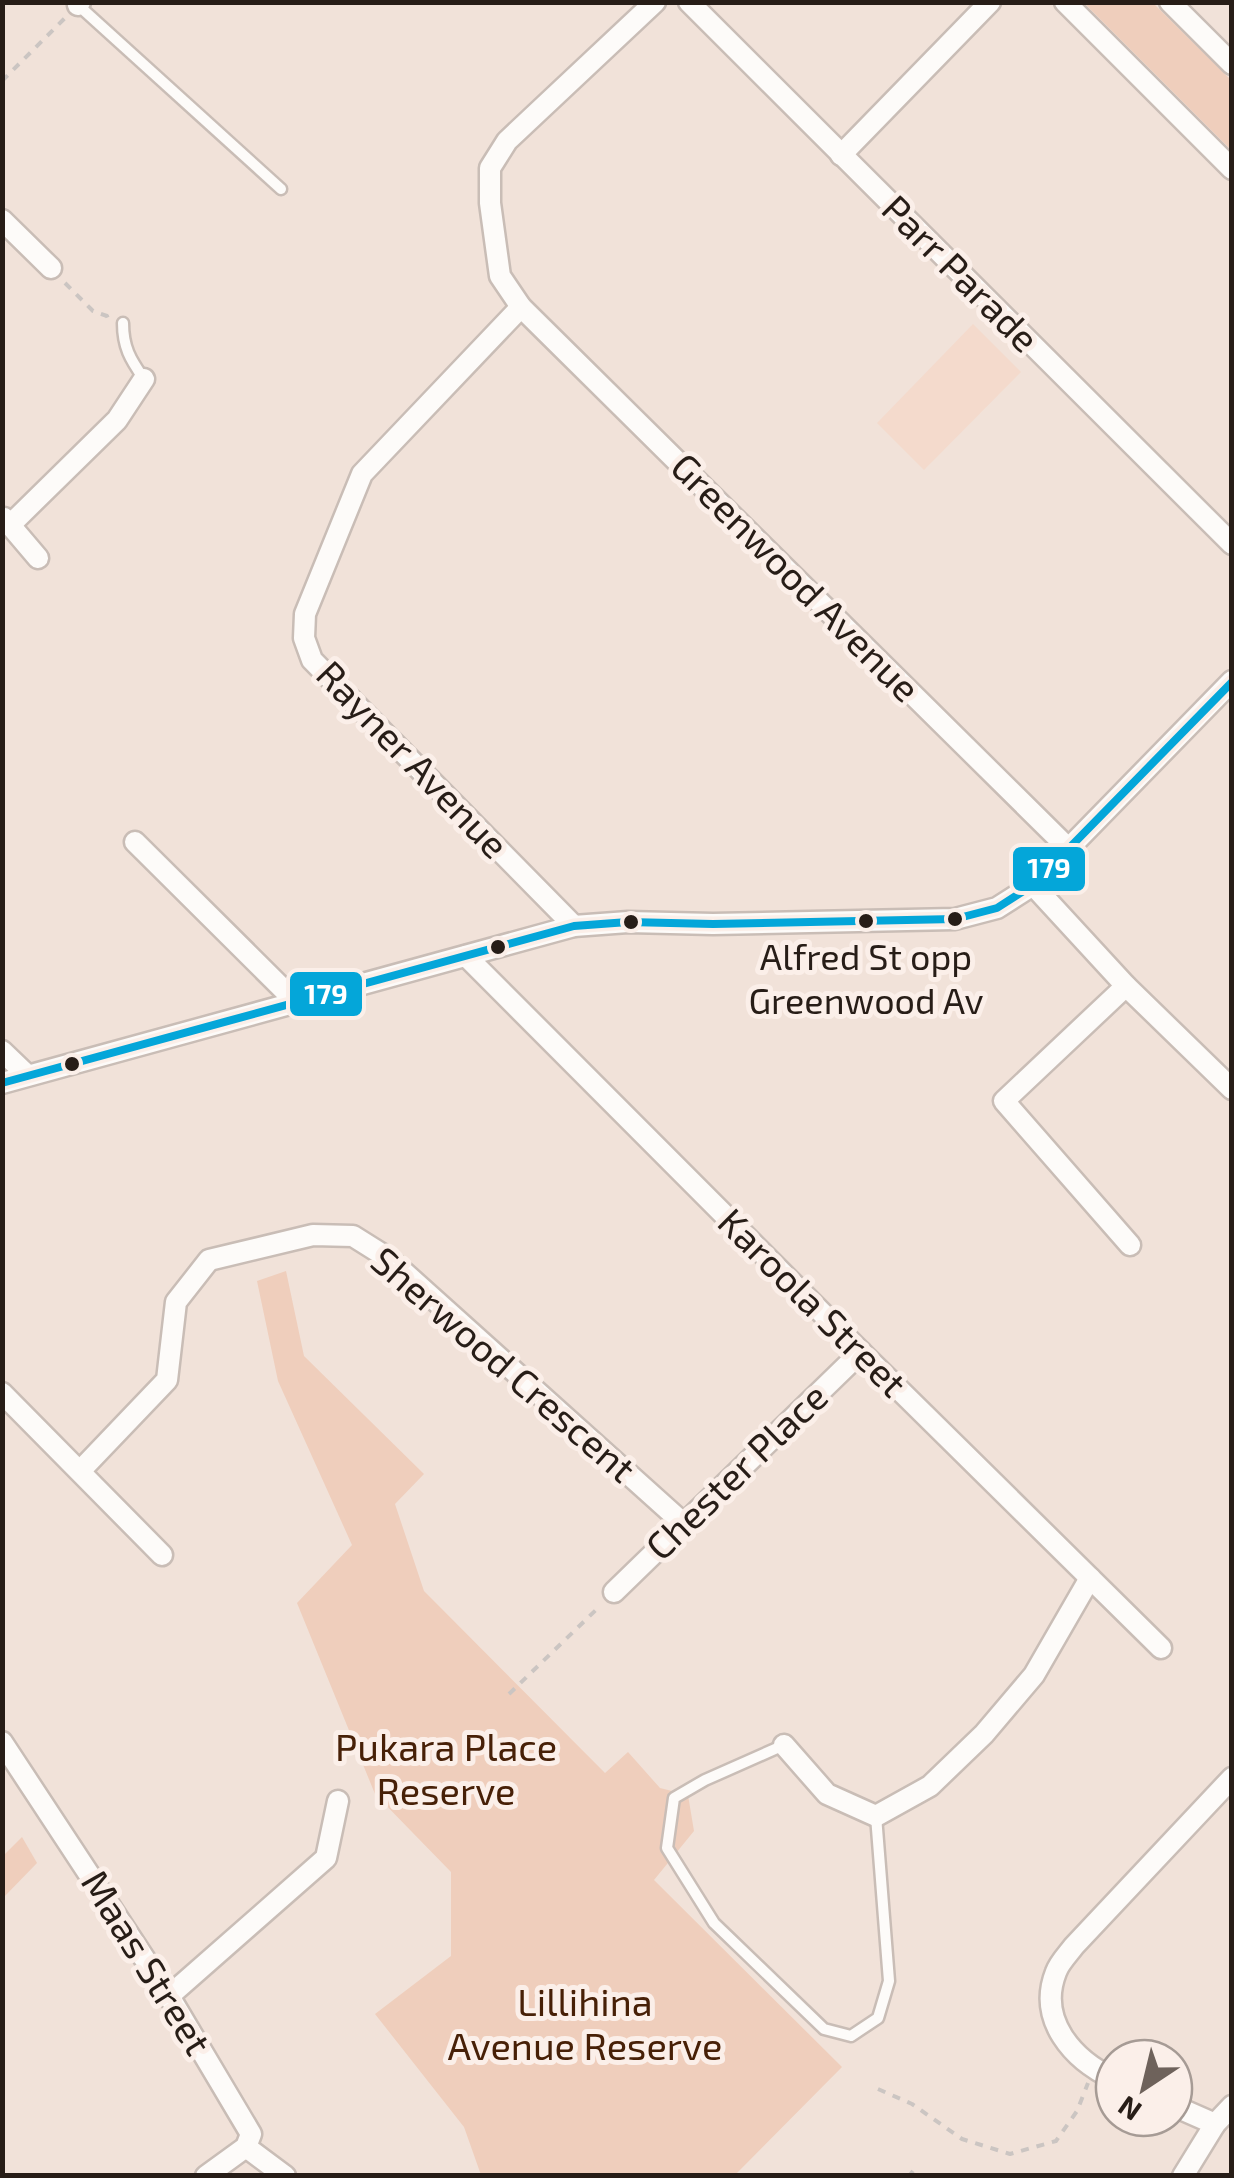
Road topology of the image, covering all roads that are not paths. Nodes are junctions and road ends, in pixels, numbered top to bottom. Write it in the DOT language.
graph roads {
  1 [pos="655,2"];
  2 [pos="689,2"];
  3 [pos="990,2"];
  4 [pos="1065,2"];
  5 [pos="1170,2"];
  6 [pos="79,4"];
  7 [pos="1232,64"];
  8 [pos="841,155"];
  9 [pos="1232,169"];
  10 [pos="281,189"];
  11 [pos="2,220"];
  12 [pos="51,268"];
  13 [pos="522,307"];
  14 [pos="118,326"];
  15 [pos="144,378"];
  16 [pos="6,521"];
  17 [pos="1232,544"];
  18 [pos="38,558"];
  19 [pos="1232,681"];
  20 [pos="136,842"];
  21 [pos="1069,850"];
  22 [pos="1033,885"];
  23 [pos="574,926"];
  24 [pos="466,956"];
  25 [pos="1126,986"];
  26 [pos="295,1001"];
  27 [pos="2,1050"];
  28 [pos="26,1074"];
  29 [pos="2,1083"];
  30 [pos="1232,1088"];
  31 [pos="1130,1246"];
  32 [pos="860,1352"];
  33 [pos="2,1393"];
  34 [pos="82,1470"];
  35 [pos="684,1524"];
  36 [pos="162,1555"];
  37 [pos="1090,1578"];
  38 [pos="614,1592"];
  39 [pos="1162,1648"];
  40 [pos="2,1742"];
  41 [pos="784,1745"];
  42 [pos="1232,1778"];
  43 [pos="338,1801"];
  44 [pos="876,1816"];
  45 [pos="169,1996"];
  46 [pos="1094,2070"];
  47 [pos="1232,2106"];
  48 [pos="1194,2115"];
  49 [pos="1214,2124"];
  50 [pos="246,2146"];
  51 [pos="206,2176"];
  52 [pos="285,2176"];
  53 [pos="1183,2176"];
  1 -- 13 [label="street"];
  2 -- 8 [label="street, Parr Parade"];
  3 -- 8 [label="street"];
  4 -- 9 [label="street"];
  5 -- 7 [label="street"];
  6 -- 10 [label="lane"];
  8 -- 17 [label="street, Parr Parade"];
  11 -- 12 [label="street"];
  13 -- 21 [label="street, Greenwood Avenue"];
  13 -- 23 [label="street, Rayner Avenue"];
  14 -- 15 [label="lane"];
  15 -- 16 [label="street"];
  16 -- 18 [label="street"];
  19 -- 21 [label="street"];
  20 -- 26 [label="street"];
  21 -- 22 [label="street"];
  22 -- 23 [label="street"];
  22 -- 25 [label="street"];
  23 -- 24 [label="street"];
  24 -- 26 [label="street"];
  24 -- 32 [label="street, Karoola Street"];
  25 -- 30 [label="street"];
  25 -- 31 [label="street"];
  26 -- 28 [label="street"];
  27 -- 28 [label="street"];
  28 -- 29 [label="street"];
  32 -- 35 [label="street, Chester Place"];
  32 -- 37 [label="street, Karoola Street"];
  33 -- 34 [label="street"];
  34 -- 35 [label="street, Sherwood Crescent"];
  34 -- 36 [label="street"];
  35 -- 38 [label="street, Chester Place"];
  37 -- 39 [label="street, Karoola Street"];
  37 -- 44 [label="street"];
  40 -- 45 [label="street, Maas Street"];
  41 -- 44 [label="street"];
  41 -- 44 [label="lane"];
  42 -- 46 [label="street"];
  43 -- 45 [label="street"];
  45 -- 50 [label="street, Maas Street"];
  47 -- 49 [label="street"];
  48 -- 49 [label="street"];
  49 -- 53 [label="street"];
  50 -- 51 [label="street"];
  50 -- 52 [label="street"];
}
